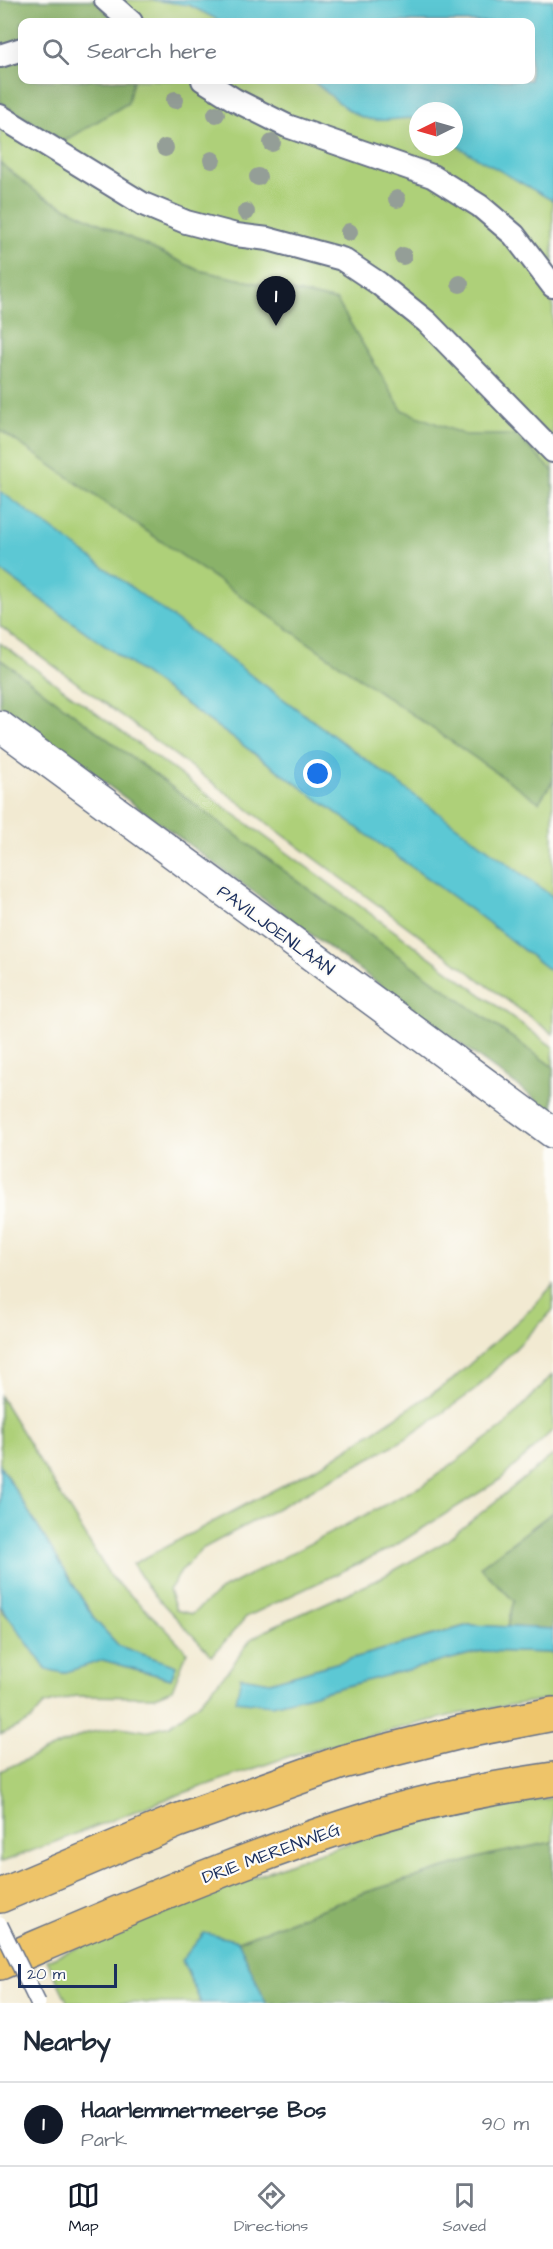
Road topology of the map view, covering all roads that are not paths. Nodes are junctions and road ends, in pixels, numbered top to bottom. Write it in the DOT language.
graph roads {
  1 [pos="106,0"];
  2 [pos="126,18"];
  3 [pos="18,50"];
  4 [pos="0,56"];
  5 [pos="210,84"];
  6 [pos="0,116"];
  7 [pos="553,286"];
  8 [pos="553,451"];
  9 [pos="0,726"];
  10 [pos="553,1133"];
  11 [pos="553,1714"];
  12 [pos="553,1779"];
  13 [pos="0,1896"];
  14 [pos="0,1925"];
  15 [pos="0,1964"];
  16 [pos="38,2003"];
  1 -- 2 [label="street"];
  3 -- 4 [label="street"];
  5 -- 7 [label="street"];
  6 -- 8 [label="street"];
  9 -- 10 [label="street, PAVILJOENLAAN"];
  11 -- 13 [label="main road"];
  12 -- 15 [label="main road, DRIE MERENWEG"];
  14 -- 16 [label="lane, bridge"];
}
